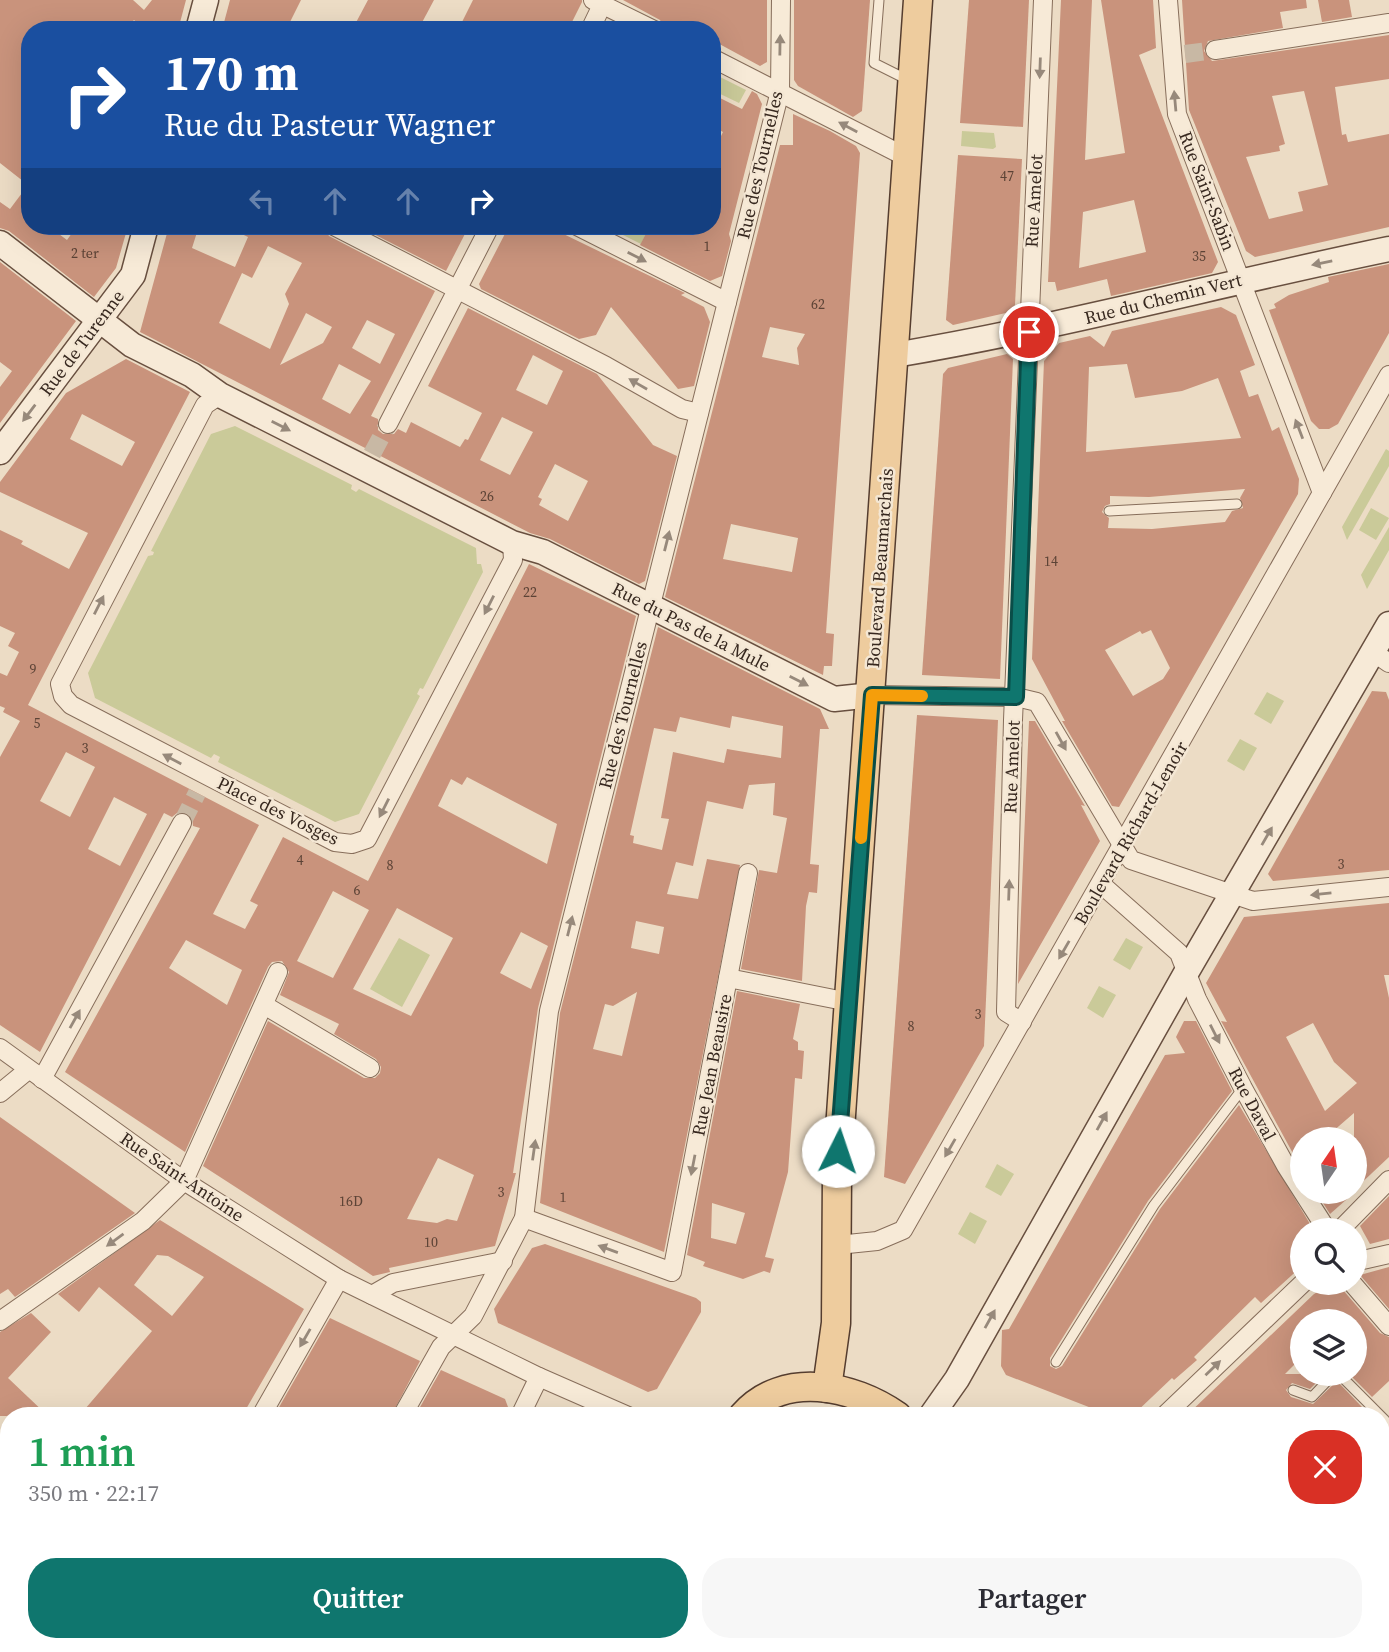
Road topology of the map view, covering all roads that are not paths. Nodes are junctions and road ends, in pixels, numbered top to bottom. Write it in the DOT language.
graph roads {
  1 [pos="206,0"];
  2 [pos="781,0"];
  3 [pos="879,0"];
  4 [pos="918,0"];
  5 [pos="1043,0"];
  6 [pos="1168,0"];
  7 [pos="598,2"];
  8 [pos="200,21"];
  9 [pos="593,21"];
  10 [pos="636,21"];
  11 [pos="1389,23"];
  12 [pos="1215,50"];
  13 [pos="721,62"];
  14 [pos="912,82"];
  15 [pos="780,91"];
  16 [pos="908,158"];
  17 [pos="144,235"];
  18 [pos="351,235"];
  19 [pos="485,235"];
  20 [pos="595,235"];
  21 [pos="0,243"];
  22 [pos="1389,249"];
  23 [pos="1241,280"];
  24 [pos="456,289"];
  25 [pos="727,302"];
  26 [pos="99,319"];
  27 [pos="1029,332"];
  28 [pos="895,355"];
  29 [pos="1389,375"];
  30 [pos="220,396"];
  31 [pos="699,413"];
  32 [pos="388,424"];
  33 [pos="0,452"];
  34 [pos="1322,493"];
  35 [pos="1237,504"];
  36 [pos="1110,511"];
  37 [pos="512,543"];
  38 [pos="650,607"];
  39 [pos="1389,624"];
  40 [pos="1381,658"];
  41 [pos="872,695"];
  42 [pos="1016,697"];
  43 [pos="181,823"];
  44 [pos="1121,848"];
  45 [pos="748,873"];
  46 [pos="1101,884"];
  47 [pos="1389,887"];
  48 [pos="1232,895"];
  49 [pos="278,972"];
  50 [pos="1186,972"];
  51 [pos="729,978"];
  52 [pos="849,1002"];
  53 [pos="264,1005"];
  54 [pos="1022,1022"];
  55 [pos="0,1048"];
  56 [pos="370,1068"];
  57 [pos="35,1074"];
  58 [pos="1243,1087"];
  59 [pos="0,1093"];
  60 [pos="1389,1180"];
  61 [pos="184,1181"];
  62 [pos="524,1218"];
  63 [pos="1319,1218"];
  64 [pos="1352,1218"];
  65 [pos="838,1245"];
  66 [pos="1389,1254"];
  67 [pos="1367,1259"];
  68 [pos="503,1261"];
  69 [pos="339,1279"];
  70 [pos="372,1294"];
  71 [pos="1292,1295"];
  72 [pos="1362,1295"];
  73 [pos="0,1321"];
  74 [pos="1389,1326"];
  75 [pos="453,1334"];
  76 [pos="1056,1362"];
  77 [pos="539,1377"];
  78 [pos="1323,1386"];
  79 [pos="1349,1386"];
  80 [pos="827,1388"];
  81 [pos="1293,1390"];
  82 [pos="266,1407"];
  83 [pos="407,1407"];
  84 [pos="524,1407"];
  85 [pos="607,1407"];
  86 [pos="755,1407"];
  87 [pos="881,1407"];
  88 [pos="937,1407"];
  89 [pos="1174,1407"];
  90 [pos="1371,1407"];
  1 -- 8 [label="street"];
  15 -- 2 [label="street, Rue des Tournelles, one-way"];
  3 -- 14 [label="lane"];
  4 -- 14 [label="main road, Boulevard Beaumarchais"];
  5 -- 27 [label="street, Rue Amelot, one-way"];
  23 -- 6 [label="street, Rue Saint-Sabin, one-way"];
  7 -- 9 [label="street"];
  7 -- 10 [label="street"];
  11 -- 12 [label="street"];
  13 -- 15 [label="street"];
  14 -- 16 [label="main road, Boulevard Beaumarchais"];
  16 -- 15 [label="street, one-way"];
  15 -- 25 [label="street, Rue des Tournelles"];
  16 -- 28 [label="main road, Boulevard Beaumarchais"];
  17 -- 26 [label="street, Rue de Turenne"];
  18 -- 24 [label="street"];
  19 -- 24 [label="street"];
  20 -- 25 [label="street, one-way"];
  21 -- 26 [label="street"];
  22 -- 23 [label="street, Rue du Chemin Vert, one-way"];
  23 -- 27 [label="street, Rue du Chemin Vert"];
  34 -- 23 [label="street, Rue Saint-Sabin, one-way"];
  31 -- 24 [label="street, one-way"];
  24 -- 32 [label="street"];
  25 -- 31 [label="street, Rue des Tournelles"];
  26 -- 30 [label="street"];
  26 -- 33 [label="street, Rue de Turenne, one-way"];
  27 -- 28 [label="street, Rue du Chemin Vert"];
  27 -- 42 [label="street, Rue Amelot"];
  28 -- 41 [label="main road, Boulevard Beaumarchais"];
  29 -- 34 [label="street, Boulevard Richard-Lenoir"];
  30 -- 37 [label="street, one-way"];
  37 -- 30 [label="street, Place des Vosges, one-way"];
  38 -- 31 [label="street, Rue des Tournelles, one-way"];
  34 -- 44 [label="street, Boulevard Richard-Lenoir"];
  35 -- 36 [label="lane"];
  37 -- 38 [label="street, Rue du Pas de la Mule"];
  38 -- 41 [label="street, Rue du Pas de la Mule, one-way"];
  62 -- 38 [label="street, Rue des Tournelles, one-way"];
  39 -- 40 [label="street"];
  48 -- 40 [label="street, one-way"];
  41 -- 42 [label="street"];
  41 -- 52 [label="main road, Boulevard Beaumarchais"];
  42 -- 44 [label="street, one-way"];
  54 -- 42 [label="street, Rue Amelot, one-way"];
  57 -- 43 [label="street, one-way"];
  44 -- 46 [label="street, Boulevard Richard-Lenoir"];
  44 -- 48 [label="street"];
  45 -- 51 [label="street"];
  46 -- 50 [label="street, Rue Daval"];
  46 -- 54 [label="street, Boulevard Richard-Lenoir, one-way"];
  47 -- 48 [label="street, one-way"];
  48 -- 50 [label="street"];
  49 -- 53 [label="street"];
  50 -- 58 [label="street, Rue Daval, one-way"];
  88 -- 50 [label="street, one-way"];
  51 -- 52 [label="street, Rue Jean Beausire"];
  51 -- 62 [label="street, Rue Jean Beausire, one-way"];
  52 -- 65 [label="main road, Boulevard Beaumarchais"];
  53 -- 56 [label="street"];
  53 -- 61 [label="street"];
  54 -- 65 [label="street, Boulevard Richard-Lenoir, one-way"];
  55 -- 57 [label="street, Rue Saint-Antoine"];
  57 -- 59 [label="street"];
  57 -- 61 [label="street, Rue Saint-Antoine"];
  58 -- 63 [label="street, Rue Daval"];
  58 -- 76 [label="lane"];
  60 -- 64 [label="street"];
  61 -- 69 [label="street, Rue Saint-Antoine"];
  61 -- 73 [label="street, one-way"];
  62 -- 68 [label="street, Rue des Tournelles"];
  65 -- 80 [label="main road, Boulevard Beaumarchais"];
  66 -- 67 [label="street"];
  68 -- 70 [label="street"];
  68 -- 75 [label="street, Rue des Tournelles"];
  69 -- 70 [label="street, Rue Saint-Antoine"];
  69 -- 82 [label="street, one-way"];
  70 -- 75 [label="street, Rue Saint-Antoine"];
  89 -- 71 [label="street, one-way"];
  72 -- 74 [label="street"];
  75 -- 77 [label="street, Rue Saint-Antoine"];
  75 -- 83 [label="street, Rue des Tournelles"];
  77 -- 84 [label="street"];
  77 -- 85 [label="street, Rue Saint-Antoine"];
  78 -- 81 [label="lane"];
  79 -- 90 [label="lane"];
  80 -- 86 [label="main road"];
  80 -- 87 [label="main road"];
}
